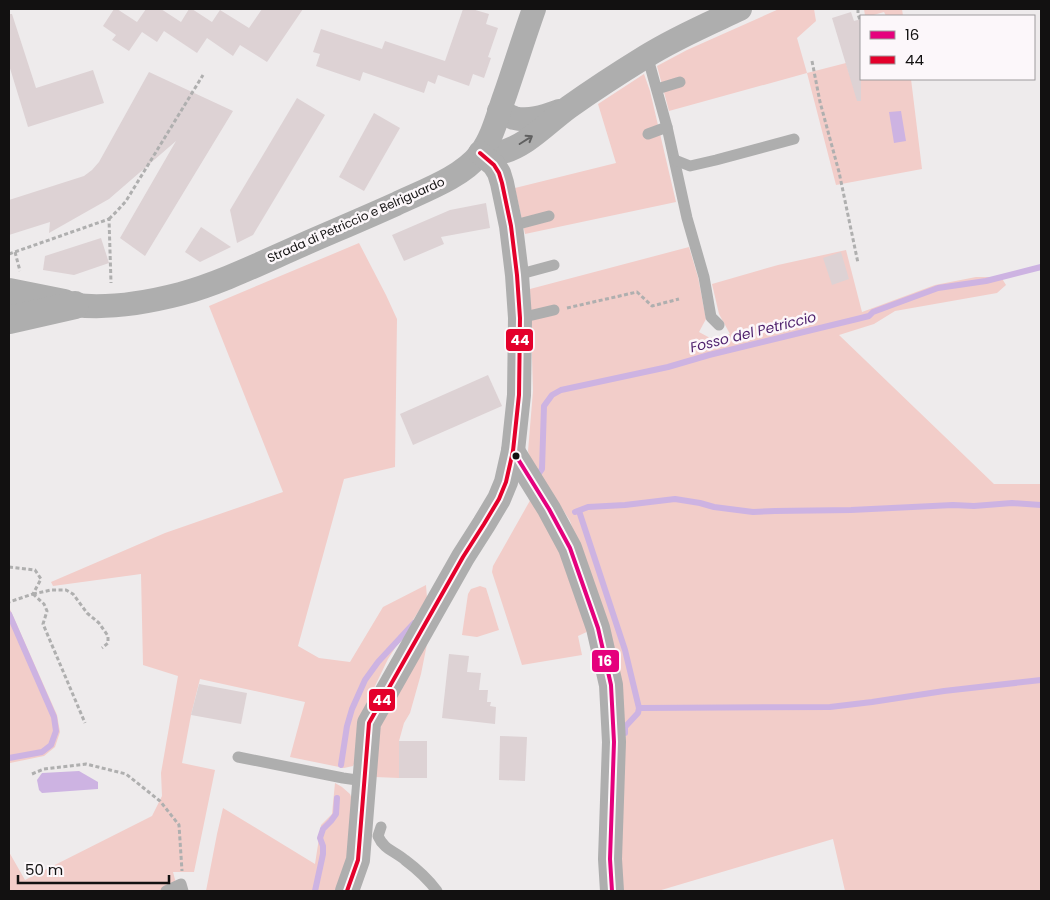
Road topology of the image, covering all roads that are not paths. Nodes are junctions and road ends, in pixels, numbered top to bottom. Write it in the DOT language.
graph roads {
  1 [pos="534,9"];
  2 [pos="740,9"];
  3 [pos="647,56"];
  4 [pos="680,82"];
  5 [pos="657,89"];
  6 [pos="567,108"];
  7 [pos="499,111"];
  8 [pos="667,128"];
  9 [pos="648,134"];
  10 [pos="794,139"];
  11 [pos="480,154"];
  12 [pos="675,160"];
  13 [pos="550,216"];
  14 [pos="511,226"];
  15 [pos="554,265"];
  16 [pos="517,275"];
  17 [pos="15,282"];
  18 [pos="75,305"];
  19 [pos="554,310"];
  20 [pos="520,318"];
  21 [pos="9,320"];
  22 [pos="719,325"];
  23 [pos="513,451"];
  24 [pos="238,757"];
  25 [pos="364,781"];
  26 [pos="381,827"];
  27 [pos="182,888"];
  28 [pos="166,891"];
  29 [pos="347,891"];
  30 [pos="437,891"];
  31 [pos="612,891"];
  1 -- 7 [label="street, Strada di Petriccio e Belriguardo"];
  2 -- 3 [label="street"];
  3 -- 5 [label="lane"];
  3 -- 6 [label="street"];
  4 -- 5 [label="lane"];
  5 -- 8 [label="lane"];
  6 -- 7 [label="street"];
  11 -- 6 [label="street, one-way"];
  7 -- 11 [label="street, Strada di Petriccio e Belriguardo"];
  8 -- 9 [label="lane"];
  8 -- 12 [label="lane"];
  10 -- 12 [label="lane"];
  11 -- 14 [label="street"];
  11 -- 18 [label="street, Strada di Petriccio e Belriguardo"];
  12 -- 22 [label="lane"];
  13 -- 14 [label="lane"];
  14 -- 16 [label="street"];
  15 -- 16 [label="lane"];
  16 -- 20 [label="street"];
  17 -- 18 [label="street, Strada di Petriccio e Belriguardo"];
  18 -- 21 [label="street, Strada di Petriccio e Belriguardo"];
  19 -- 20 [label="lane"];
  20 -- 23 [label="street"];
  23 -- 25 [label="street"];
  23 -- 31 [label="street"];
  24 -- 25 [label="lane"];
  25 -- 29 [label="street"];
  26 -- 30 [label="lane"];
  27 -- 28 [label="lane"];
}
